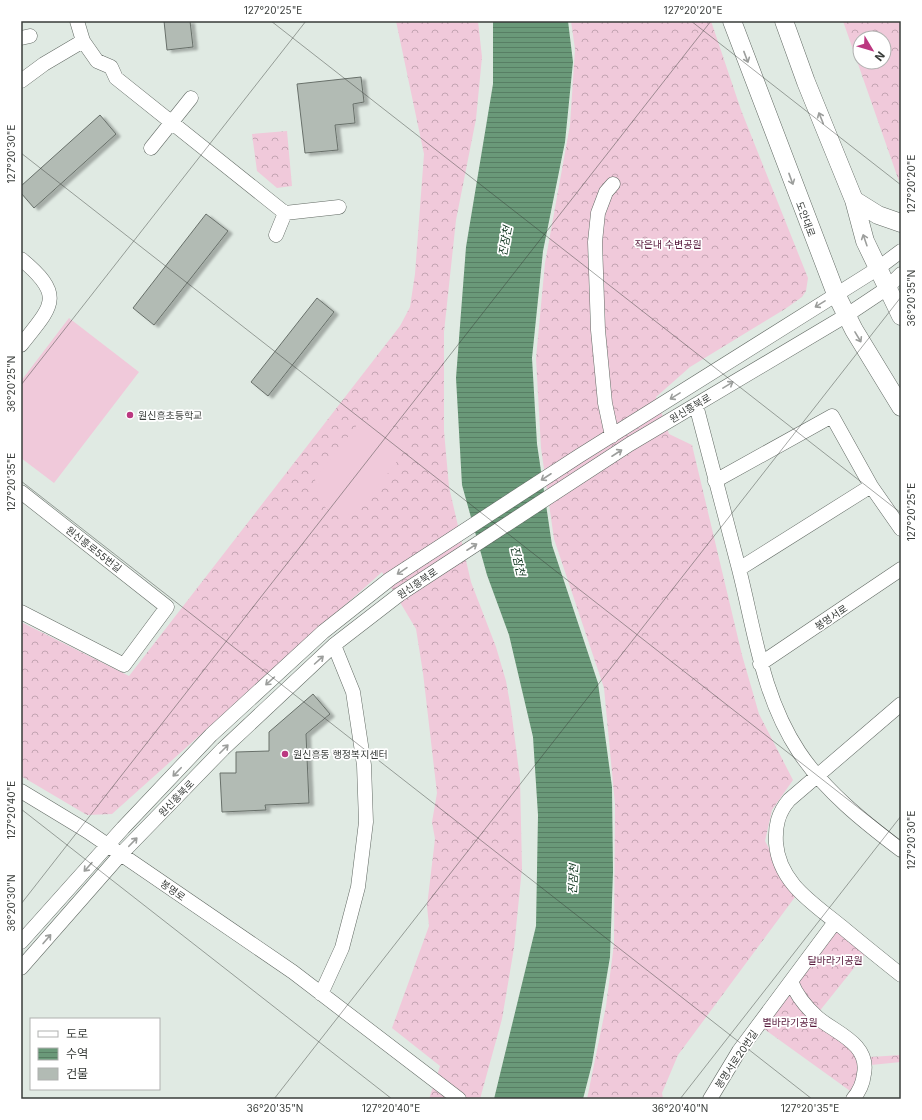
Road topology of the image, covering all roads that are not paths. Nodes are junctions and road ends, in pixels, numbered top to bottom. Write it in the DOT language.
graph roads {
  1 [pos="77,21"];
  2 [pos="732,21"];
  3 [pos="784,21"];
  4 [pos="83,41"];
  5 [pos="21,81"];
  6 [pos="191,98"];
  7 [pos="171,122"];
  8 [pos="151,148"];
  9 [pos="613,184"];
  10 [pos="854,200"];
  11 [pos="339,206"];
  12 [pos="285,213"];
  13 [pos="901,223"];
  14 [pos="276,235"];
  15 [pos="901,251"];
  16 [pos="21,259"];
  17 [pos="877,269"];
  18 [pos="901,274"];
  19 [pos="886,288"];
  20 [pos="836,294"];
  21 [pos="847,315"];
  22 [pos="901,316"];
  23 [pos="21,345"];
  24 [pos="696,405"];
  25 [pos="901,407"];
  26 [pos="612,436"];
  27 [pos="715,481"];
  28 [pos="871,486"];
  29 [pos="21,492"];
  30 [pos="901,529"];
  31 [pos="739,569"];
  32 [pos="901,570"];
  33 [pos="21,612"];
  34 [pos="334,645"];
  35 [pos="760,664"];
  36 [pos="901,704"];
  37 [pos="817,775"];
  38 [pos="21,791"];
  39 [pos="898,843"];
  40 [pos="108,845"];
  41 [pos="121,854"];
  42 [pos="835,922"];
  43 [pos="21,942"];
  44 [pos="21,968"];
  45 [pos="901,975"];
  46 [pos="791,981"];
  47 [pos="321,994"];
  48 [pos="459,1099"];
  49 [pos="710,1099"];
  50 [pos="853,1099"];
  1 -- 4 [label="street"];
  2 -- 20 [label="main road, 도안대로, one-way"];
  10 -- 3 [label="main road, one-way"];
  4 -- 5 [label="street"];
  4 -- 7 [label="street"];
  6 -- 7 [label="street"];
  7 -- 8 [label="street"];
  7 -- 12 [label="street"];
  9 -- 26 [label="street"];
  10 -- 13 [label="main road"];
  17 -- 10 [label="main road, one-way"];
  11 -- 12 [label="street"];
  12 -- 14 [label="street"];
  15 -- 17 [label="street, 원신흥북로"];
  16 -- 23 [label="street"];
  17 -- 19 [label="main road"];
  17 -- 20 [label="street, 원신흥북로"];
  18 -- 19 [label="street, 원신흥북로"];
  19 -- 21 [label="street, 원신흥북로"];
  19 -- 22 [label="main road"];
  20 -- 21 [label="main road, 도안대로"];
  20 -- 26 [label="street, 원신흥북로, one-way"];
  24 -- 21 [label="street, 원신흥북로, one-way"];
  21 -- 25 [label="main road, 도안대로, one-way"];
  24 -- 27 [label="street"];
  34 -- 24 [label="street, 원신흥북로, one-way"];
  26 -- 40 [label="street, 원신흥북로, one-way"];
  27 -- 28 [label="street"];
  27 -- 31 [label="street"];
  28 -- 30 [label="street"];
  28 -- 31 [label="street"];
  29 -- 33 [label="street, 원신흥로55번길"];
  31 -- 35 [label="street"];
  32 -- 35 [label="street, 봉명서로"];
  41 -- 34 [label="street, 원신흥북로, one-way"];
  34 -- 47 [label="street"];
  35 -- 37 [label="street"];
  36 -- 37 [label="street"];
  37 -- 39 [label="street"];
  37 -- 42 [label="street"];
  38 -- 40 [label="street, 봉명로"];
  40 -- 41 [label="street, 봉명로"];
  40 -- 43 [label="street, 원신흥북로, one-way"];
  44 -- 41 [label="street, 원신흥북로, one-way"];
  41 -- 47 [label="street, 봉명로"];
  42 -- 45 [label="street"];
  42 -- 46 [label="street, 봉명서로20번길"];
  46 -- 49 [label="street, 봉명서로20번길"];
  46 -- 50 [label="street"];
  47 -- 48 [label="street, 봉명로"];
}
